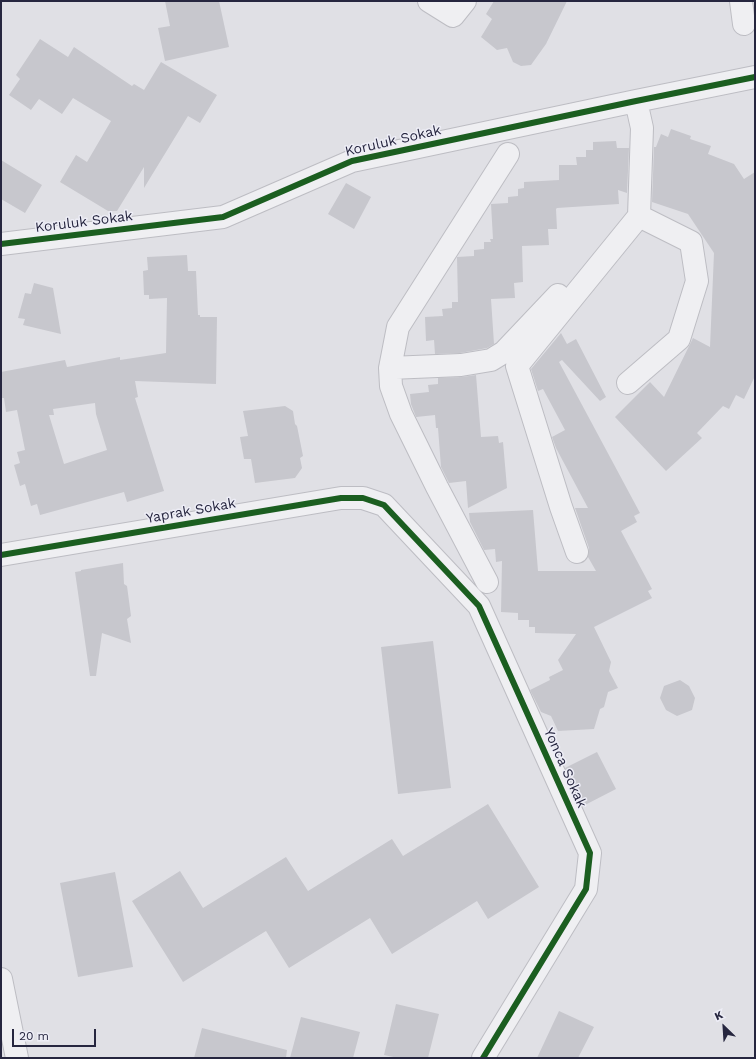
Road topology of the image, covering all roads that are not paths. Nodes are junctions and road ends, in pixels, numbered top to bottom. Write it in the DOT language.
graph roads {
  1 [pos="429,1"];
  2 [pos="465,1"];
  3 [pos="741,1"];
  4 [pos="744,24"];
  5 [pos="755,77"];
  6 [pos="636,101"];
  7 [pos="508,154"];
  8 [pos="639,216"];
  9 [pos="1,244"];
  10 [pos="590,277"];
  11 [pos="390,368"];
  12 [pos="628,383"];
  13 [pos="384,504"];
  14 [pos="577,552"];
  15 [pos="1,555"];
  16 [pos="487,582"];
  17 [pos="1,979"];
  18 [pos="17,1058"];
  19 [pos="483,1058"];
  1 -- 2 [label="street"];
  3 -- 4 [label="street"];
  5 -- 6 [label="street, Koruluk Sokak"];
  6 -- 8 [label="street"];
  6 -- 9 [label="street, Koruluk Sokak"];
  7 -- 11 [label="street"];
  8 -- 10 [label="street"];
  8 -- 12 [label="street"];
  10 -- 11 [label="street"];
  10 -- 14 [label="street"];
  11 -- 16 [label="street"];
  13 -- 15 [label="street, Yaprak Sokak"];
  13 -- 19 [label="street, Yonca Sokak"];
  17 -- 18 [label="street"];
}
